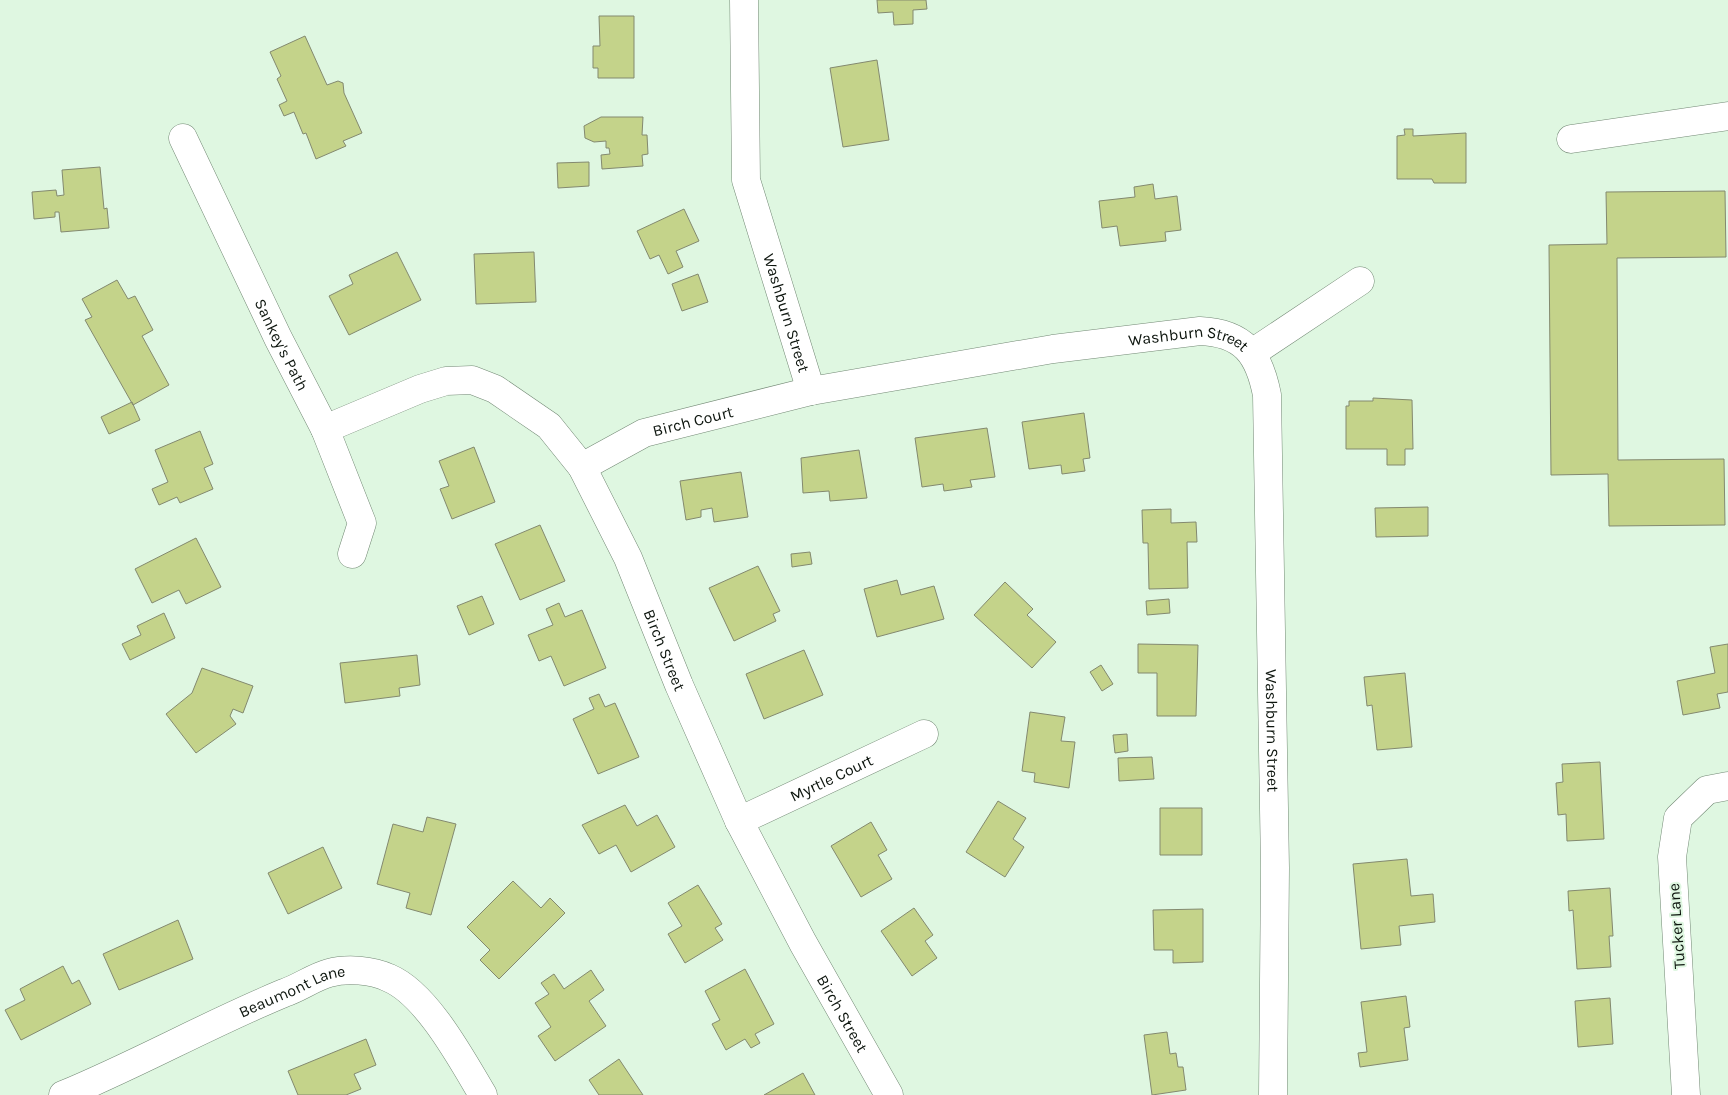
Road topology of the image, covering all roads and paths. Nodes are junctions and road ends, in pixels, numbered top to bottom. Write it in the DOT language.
graph roads {
  1 [pos="744,0"];
  2 [pos="1728,116"];
  3 [pos="183,138"];
  4 [pos="1571,139"];
  5 [pos="1360,281"];
  6 [pos="1252,353"];
  7 [pos="811,391"];
  8 [pos="325,429"];
  9 [pos="582,467"];
  10 [pos="352,554"];
  11 [pos="924,734"];
  12 [pos="1728,786"];
  13 [pos="740,821"];
  14 [pos="63,1095"];
  15 [pos="483,1095"];
  16 [pos="889,1095"];
  17 [pos="1273,1095"];
  18 [pos="1686,1095"];
  1 -- 7 [label="street, Washburn Street"];
  2 -- 4 [label="street"];
  3 -- 8 [label="street, Sankey's Path"];
  5 -- 6 [label="street"];
  6 -- 7 [label="street, Washburn Street"];
  6 -- 17 [label="street, Washburn Street"];
  7 -- 9 [label="street, Birch Court"];
  8 -- 9 [label="street, Birch Street"];
  8 -- 10 [label="street, Sankey's Path"];
  9 -- 13 [label="street, Birch Street"];
  11 -- 13 [label="street, Myrtle Court"];
  12 -- 18 [label="street, Tucker Lane"];
  13 -- 16 [label="street, Birch Street"];
  14 -- 15 [label="street, Beaumont Lane"];
}
